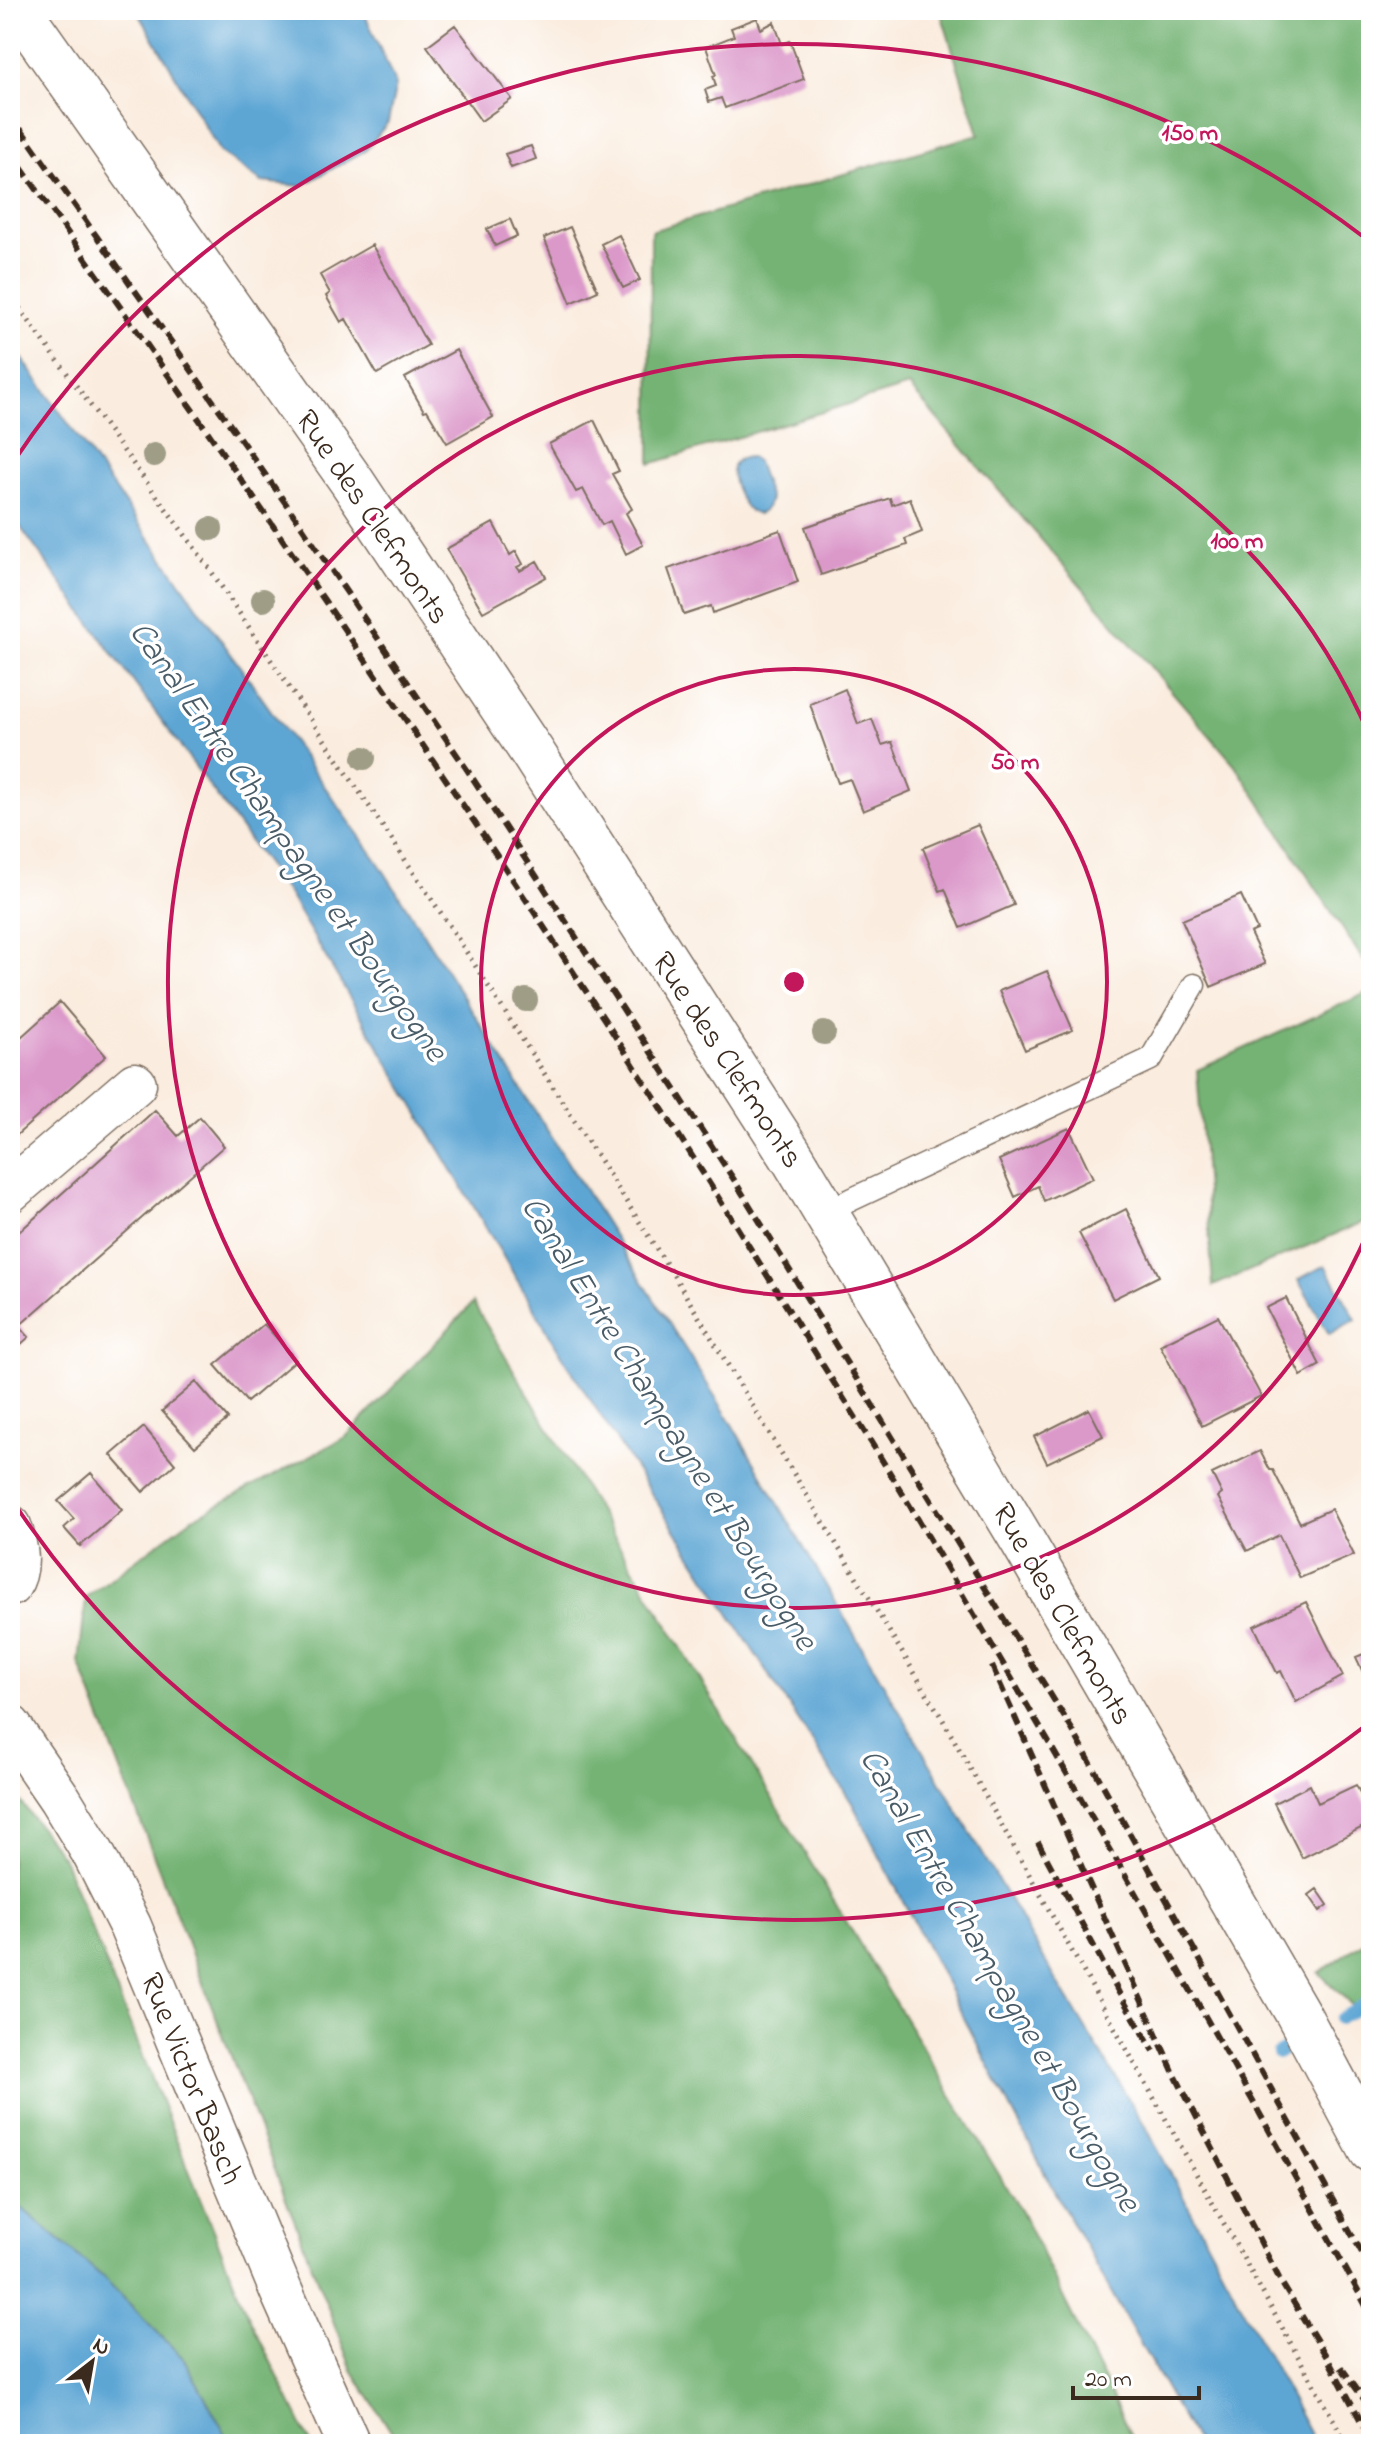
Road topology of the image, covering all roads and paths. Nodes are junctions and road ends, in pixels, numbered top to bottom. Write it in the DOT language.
graph roads {
  1 [pos="19,10"];
  2 [pos="10,295"];
  3 [pos="1194,985"];
  4 [pos="135,1084"];
  5 [pos="10,1191"];
  6 [pos="825,1212"];
  7 [pos="10,1526"];
  8 [pos="10,1585"];
  9 [pos="10,1726"];
  10 [pos="1371,2150"];
  11 [pos="349,2444"];
  12 [pos="1347,2444"];
  1 -- 6 [label="street, Rue des Clefmonts"];
  2 -- 12 [label="path"];
  3 -- 6 [label="lane"];
  4 -- 5 [label="street"];
  6 -- 10 [label="street, Rue des Clefmonts"];
  7 -- 8 [label="street"];
  9 -- 11 [label="street, Rue Victor Basch"];
}
